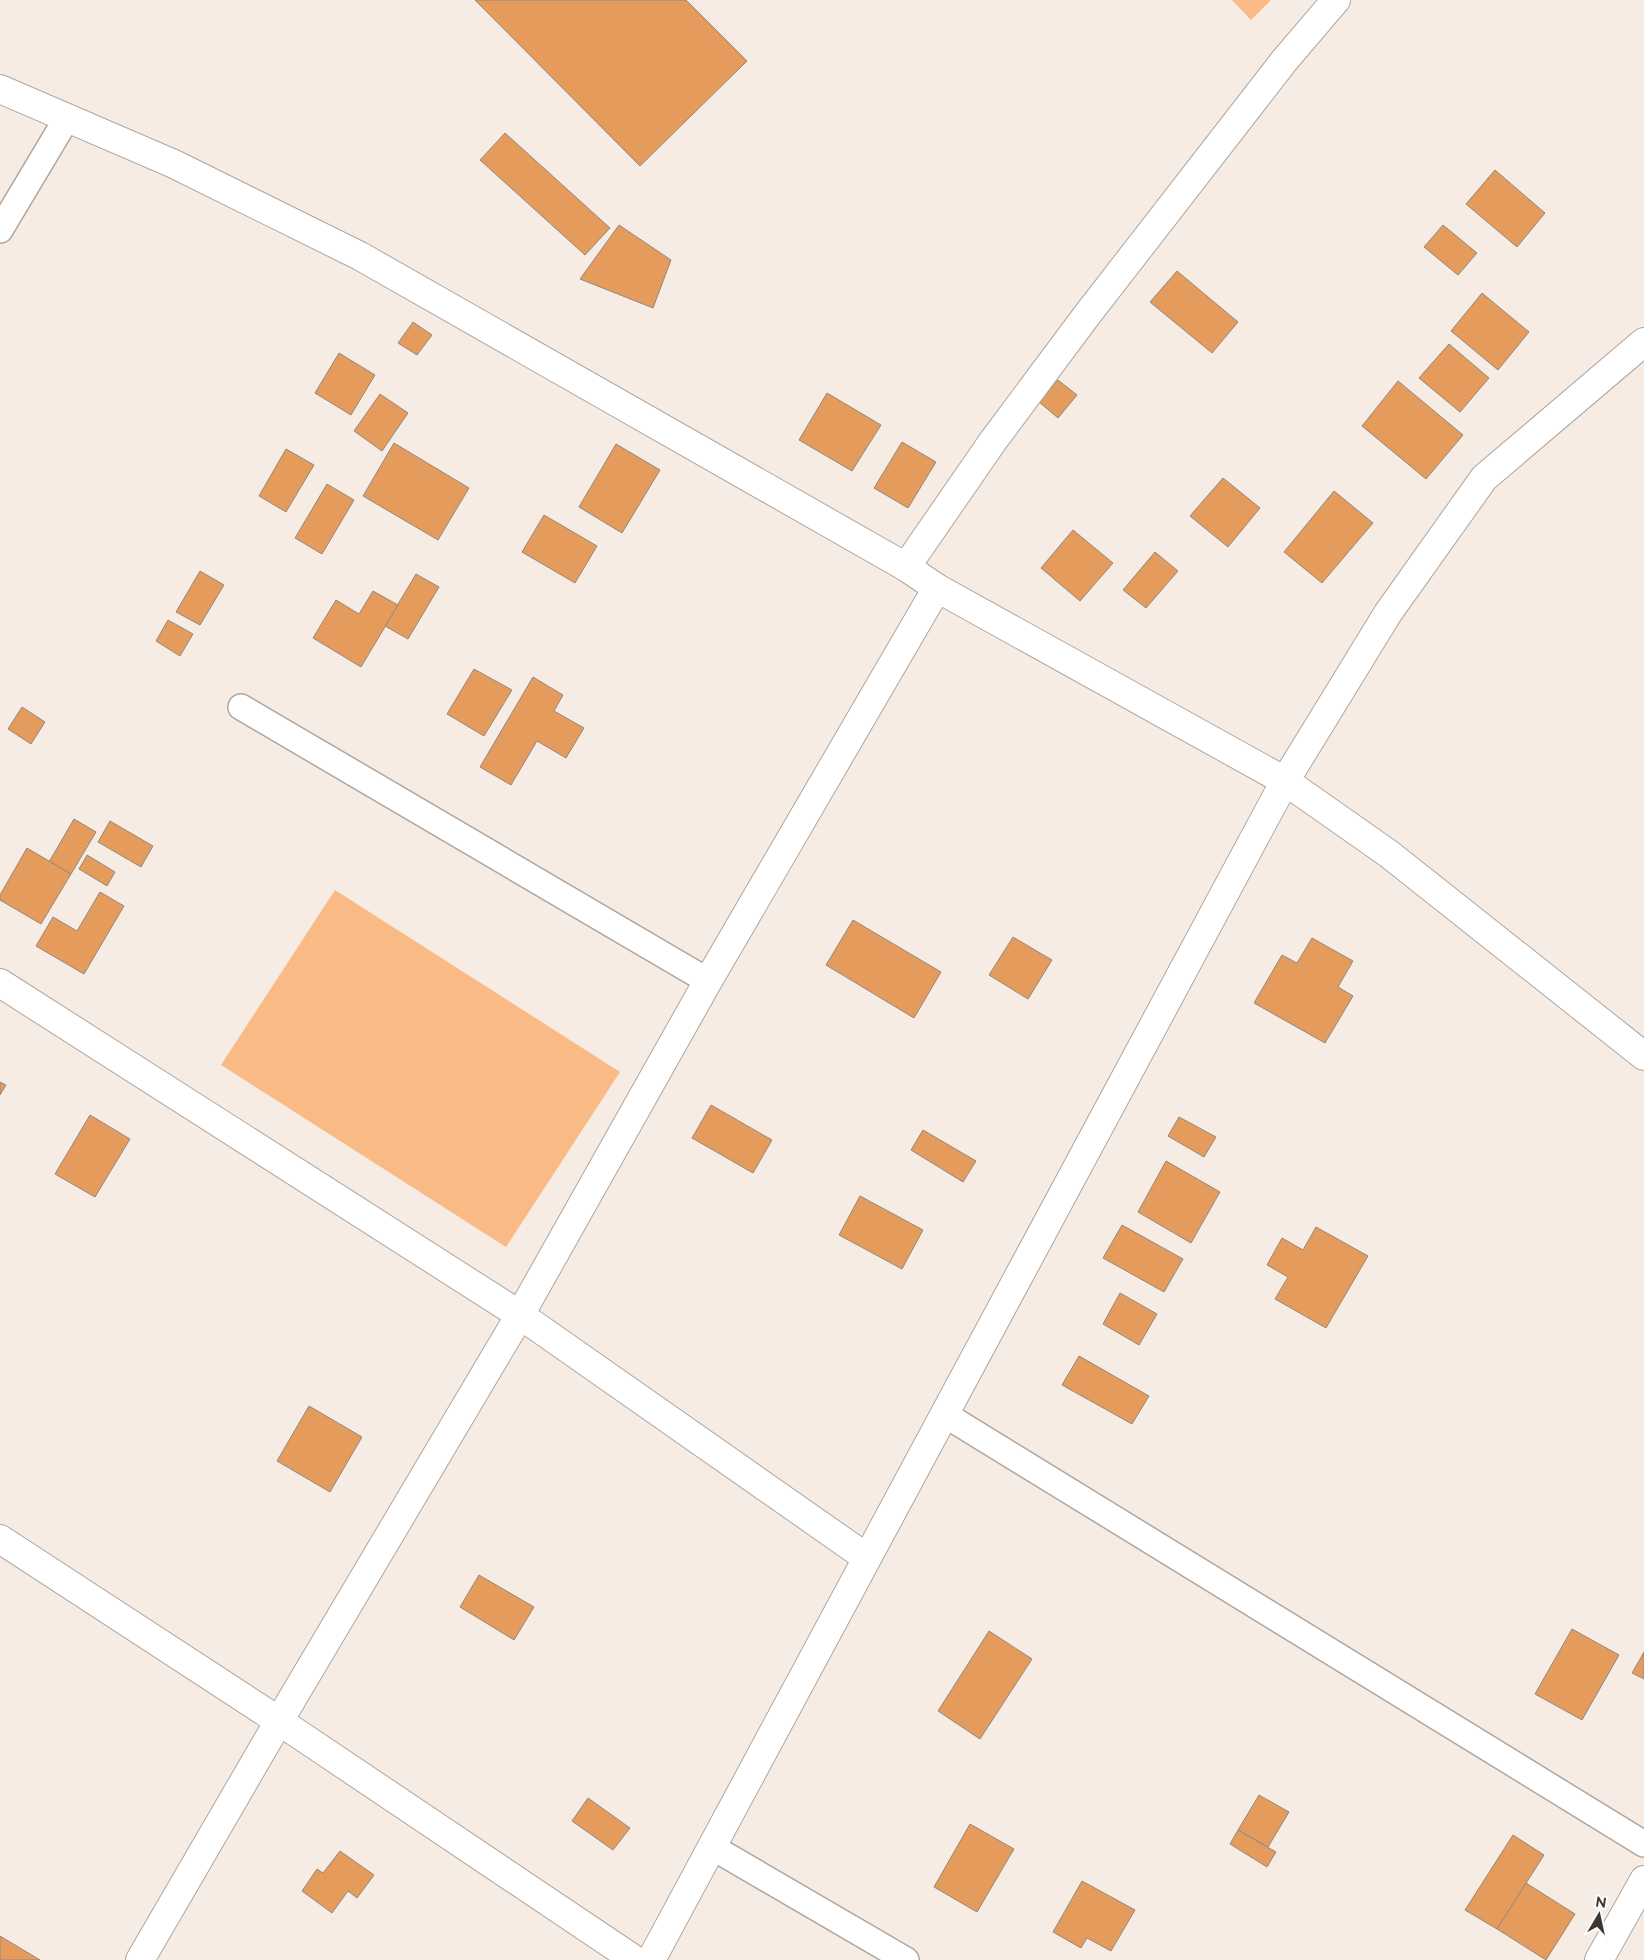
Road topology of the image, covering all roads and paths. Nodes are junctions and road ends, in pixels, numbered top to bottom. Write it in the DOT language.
graph roads {
  1 [pos="1336,0"];
  2 [pos="0,89"];
  3 [pos="67,118"];
  4 [pos="0,230"];
  5 [pos="1644,342"];
  6 [pos="906,567"];
  7 [pos="937,588"];
  8 [pos="241,708"];
  9 [pos="1285,781"];
  10 [pos="708,981"];
  11 [pos="0,983"];
  12 [pos="1644,1056"];
  13 [pos="520,1315"];
  14 [pos="944,1414"];
  15 [pos="0,1539"];
  16 [pos="867,1558"];
  17 [pos="279,1721"];
  18 [pos="1644,1844"];
  19 [pos="712,1847"];
  20 [pos="1644,1880"];
  21 [pos="140,1960"];
  22 [pos="635,1960"];
  23 [pos="651,1960"];
  24 [pos="906,1960"];
  25 [pos="1599,1960"];
  1 -- 6 [label="street"];
  2 -- 3 [label="street"];
  3 -- 4 [label="lane"];
  3 -- 6 [label="street"];
  5 -- 9 [label="street"];
  6 -- 7 [label="street"];
  7 -- 9 [label="street"];
  7 -- 10 [label="street"];
  8 -- 10 [label="lane"];
  9 -- 12 [label="street"];
  9 -- 14 [label="street"];
  10 -- 13 [label="street"];
  11 -- 13 [label="street"];
  13 -- 16 [label="street"];
  13 -- 17 [label="street"];
  14 -- 16 [label="street"];
  14 -- 18 [label="lane"];
  15 -- 17 [label="street"];
  16 -- 19 [label="street"];
  17 -- 21 [label="street"];
  17 -- 22 [label="street"];
  19 -- 23 [label="street"];
  19 -- 24 [label="lane"];
  20 -- 25 [label="street"];
}
